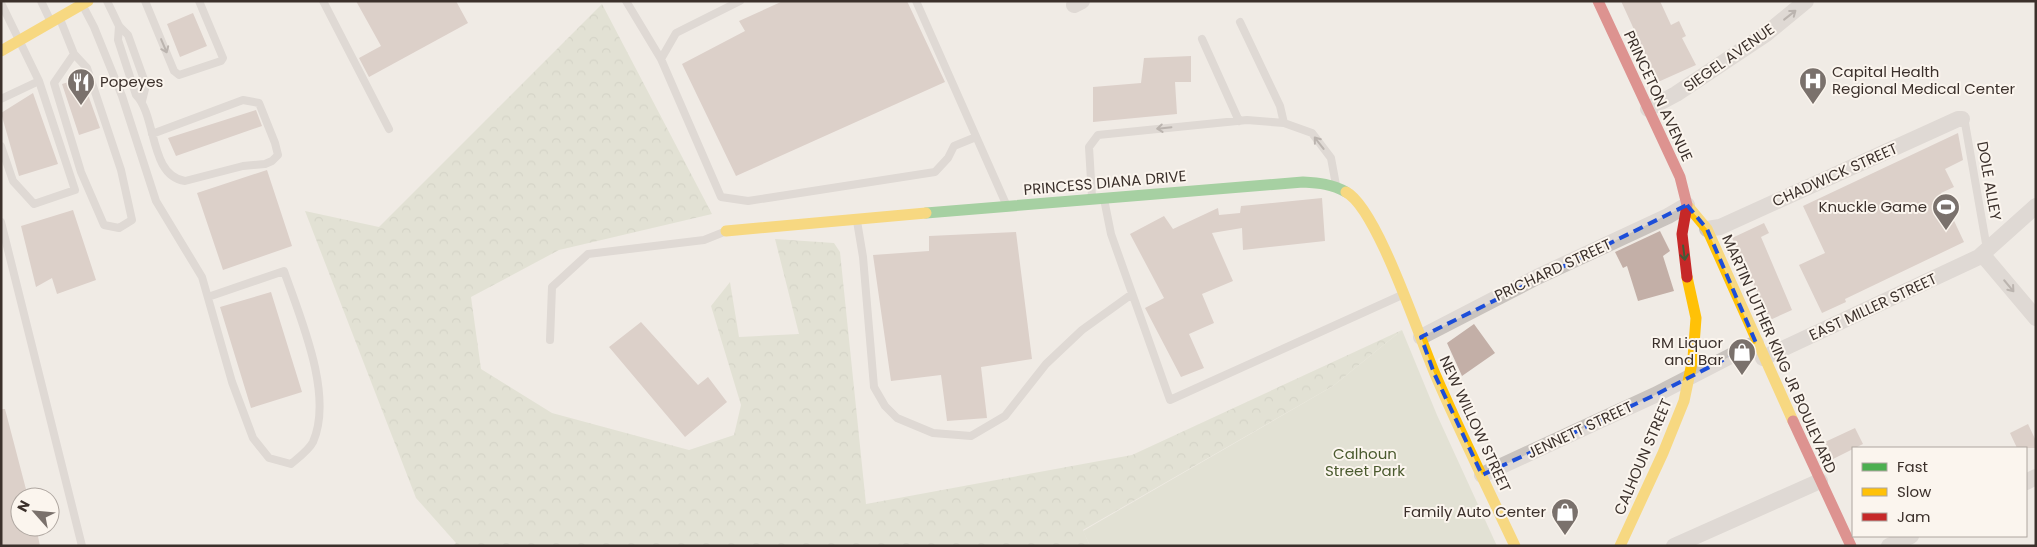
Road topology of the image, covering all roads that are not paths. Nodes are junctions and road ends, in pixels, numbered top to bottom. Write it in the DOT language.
graph roads {
  1 [pos="41,1"];
  2 [pos="107,1"];
  3 [pos="145,1"];
  4 [pos="199,1"];
  5 [pos="323,1"];
  6 [pos="626,1"];
  7 [pos="740,1"];
  8 [pos="916,1"];
  9 [pos="1598,1"];
  10 [pos="1806,1"];
  11 [pos="1,3"];
  12 [pos="85,3"];
  13 [pos="55,19"];
  14 [pos="1240,22"];
  15 [pos="119,26"];
  16 [pos="1202,39"];
  17 [pos="19,40"];
  18 [pos="1,51"];
  19 [pos="74,54"];
  20 [pos="662,59"];
  21 [pos="39,81"];
  22 [pos="1,99"];
  23 [pos="142,101"];
  24 [pos="1648,109"];
  25 [pos="1962,120"];
  26 [pos="1239,121"];
  27 [pos="1284,123"];
  28 [pos="389,129"];
  29 [pos="152,134"];
  30 [pos="976,137"];
  31 [pos="1,146"];
  32 [pos="1337,187"];
  33 [pos="1098,198"];
  34 [pos="1687,205"];
  35 [pos="1007,206"];
  36 [pos="2036,206"];
  37 [pos="857,219"];
  38 [pos="1,222"];
  39 [pos="1707,229"];
  40 [pos="726,231"];
  41 [pos="1705,249"];
  42 [pos="1984,252"];
  43 [pos="5,254"];
  44 [pos="1132,294"];
  45 [pos="1403,295"];
  46 [pos="1702,296"];
  47 [pos="208,297"];
  48 [pos="2033,310"];
  49 [pos="1411,313"];
  50 [pos="1696,318"];
  51 [pos="1421,337"];
  52 [pos="550,340"];
  53 [pos="1760,350"];
  54 [pos="1689,378"];
  55 [pos="1482,476"];
  56 [pos="1820,481"];
  57 [pos="1909,537"];
  58 [pos="82,546"];
  59 [pos="1515,546"];
  60 [pos="1620,546"];
  61 [pos="1674,546"];
  62 [pos="1851,546"];
  63 [pos="1890,546"];
  1 -- 13 [label="lane"];
  2 -- 15 [label="lane"];
  3 -- 4 [label="lane, one-way"];
  5 -- 28 [label="lane"];
  6 -- 20 [label="lane"];
  7 -- 20 [label="lane"];
  8 -- 30 [label="lane"];
  9 -- 24 [label="main road, PRINCETON AVENUE"];
  24 -- 10 [label="street, SIEGEL AVENUE, one-way"];
  11 -- 17 [label="lane"];
  12 -- 13 [label="main road"];
  12 -- 47 [label="lane"];
  13 -- 17 [label="main road"];
  13 -- 19 [label="lane"];
  14 -- 27 [label="lane"];
  15 -- 23 [label="lane"];
  15 -- 23 [label="lane"];
  16 -- 26 [label="lane"];
  17 -- 18 [label="main road"];
  17 -- 21 [label="lane"];
  19 -- 19 [label="lane"];
  20 -- 30 [label="lane"];
  21 -- 22 [label="lane"];
  21 -- 31 [label="lane"];
  23 -- 29 [label="lane"];
  24 -- 34 [label="main road, PRINCETON AVENUE"];
  25 -- 39 [label="street, CHADWICK STREET"];
  25 -- 42 [label="lane, DOLE ALLEY"];
  26 -- 27 [label="lane"];
  26 -- 33 [label="lane, one-way"];
  32 -- 27 [label="lane, one-way"];
  29 -- 29 [label="lane"];
  30 -- 35 [label="lane"];
  32 -- 33 [label="main road, PRINCESS DIANA DRIVE"];
  32 -- 45 [label="main road, PRINCESS DIANA DRIVE"];
  33 -- 35 [label="main road, PRINCESS DIANA DRIVE"];
  33 -- 44 [label="lane"];
  34 -- 39 [label="main road, MARTIN LUTHER KING JR BOULEVARD"];
  34 -- 50 [label="main road, CALHOUN STREET, one-way"];
  34 -- 51 [label="street, PRICHARD STREET"];
  35 -- 37 [label="main road, PRINCESS DIANA DRIVE"];
  36 -- 42 [label="street, EAST MILLER STREET"];
  37 -- 40 [label="main road, PRINCESS DIANA DRIVE"];
  37 -- 44 [label="lane"];
  38 -- 43 [label="lane"];
  39 -- 41 [label="main road"];
  39 -- 53 [label="main road, MARTIN LUTHER KING JR BOULEVARD"];
  40 -- 52 [label="lane"];
  42 -- 48 [label="street, one-way"];
  42 -- 53 [label="street, EAST MILLER STREET"];
  43 -- 58 [label="lane"];
  44 -- 45 [label="lane"];
  45 -- 49 [label="main road, PRINCESS DIANA DRIVE"];
  46 -- 50 [label="main road, CALHOUN STREET"];
  47 -- 47 [label="lane"];
  49 -- 51 [label="main road, NEW WILLOW STREET"];
  50 -- 54 [label="main road, CALHOUN STREET"];
  51 -- 55 [label="main road, NEW WILLOW STREET"];
  53 -- 54 [label="street, JENNETT STREET"];
  53 -- 56 [label="main road, MARTIN LUTHER KING JR BOULEVARD"];
  54 -- 55 [label="street, JENNETT STREET"];
  54 -- 60 [label="main road, CALHOUN STREET"];
  55 -- 59 [label="main road, NEW WILLOW STREET"];
  56 -- 61 [label="street"];
  56 -- 62 [label="main road, MARTIN LUTHER KING JR BOULEVARD"];
  57 -- 63 [label="street"];
}
